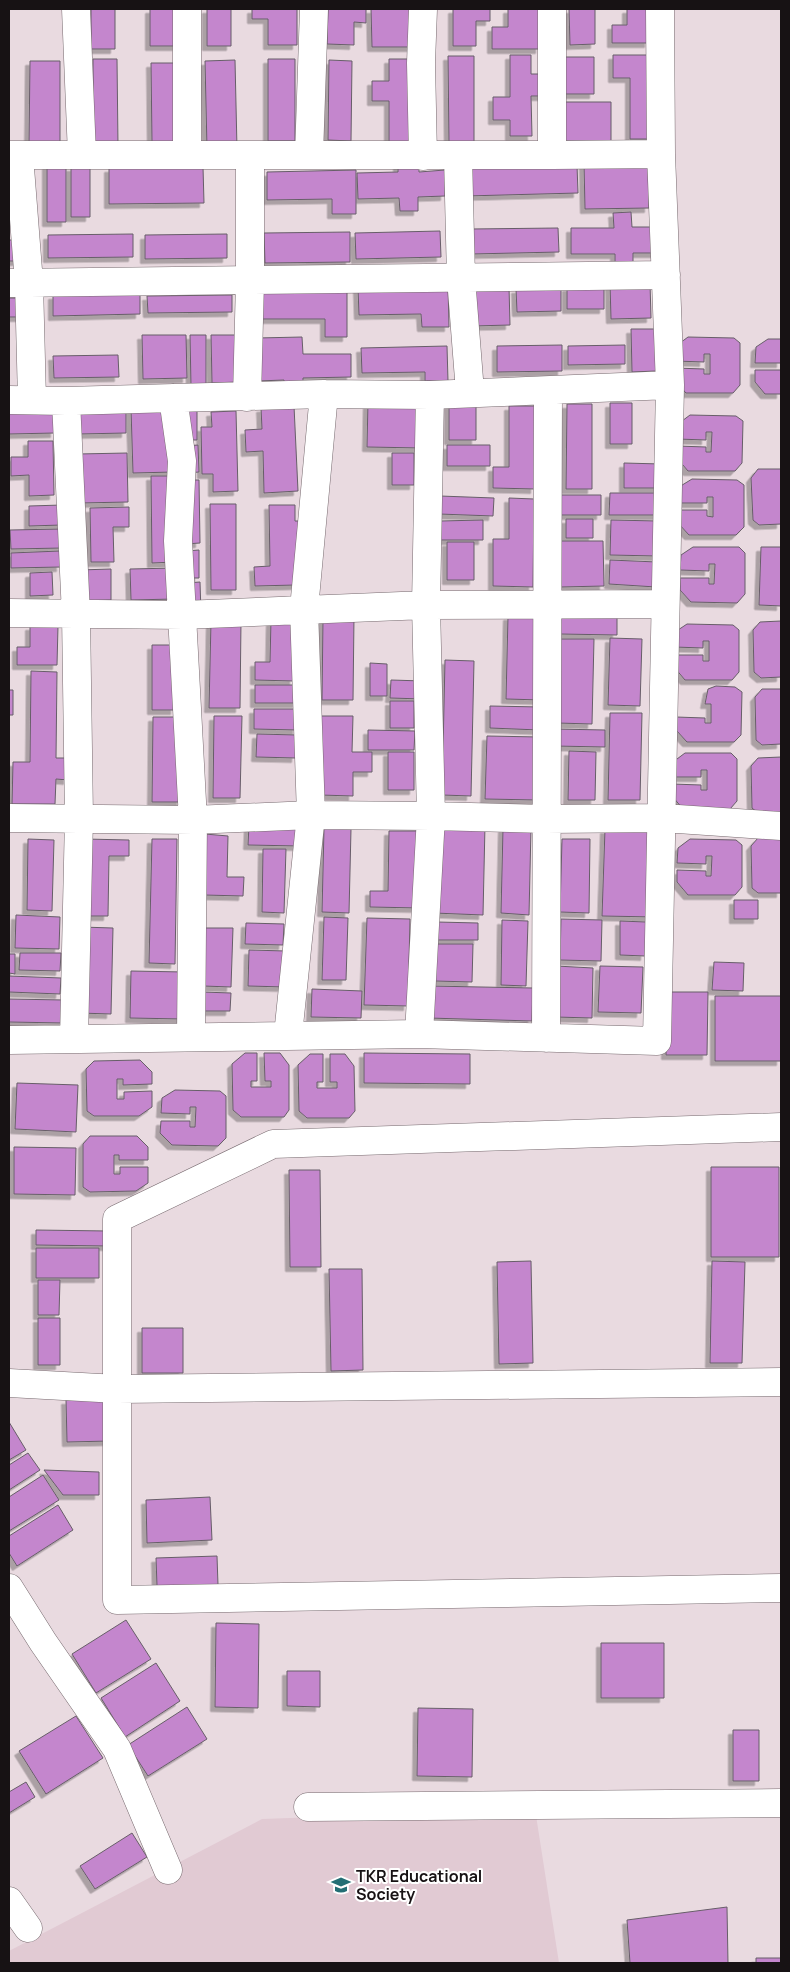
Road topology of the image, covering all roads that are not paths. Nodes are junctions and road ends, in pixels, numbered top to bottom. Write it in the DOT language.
graph roads {
  1 [pos="76,9"];
  2 [pos="187,9"];
  3 [pos="314,9"];
  4 [pos="423,9"];
  5 [pos="552,9"];
  6 [pos="660,9"];
  7 [pos="661,154"];
  8 [pos="14,155"];
  9 [pos="82,155"];
  10 [pos="187,155"];
  11 [pos="250,155"];
  12 [pos="309,155"];
  13 [pos="552,155"];
  14 [pos="423,156"];
  15 [pos="458,156"];
  16 [pos="666,276"];
  17 [pos="461,278"];
  18 [pos="250,280"];
  19 [pos="19,283"];
  20 [pos="670,385"];
  21 [pos="548,391"];
  22 [pos="470,392"];
  23 [pos="324,394"];
  24 [pos="430,395"];
  25 [pos="248,397"];
  26 [pos="173,398"];
  27 [pos="20,400"];
  28 [pos="66,401"];
  29 [pos="548,604"];
  30 [pos="664,604"];
  31 [pos="426,605"];
  32 [pos="304,609"];
  33 [pos="9,613"];
  34 [pos="76,614"];
  35 [pos="183,615"];
  36 [pos="311,815"];
  37 [pos="432,816"];
  38 [pos="9,818"];
  39 [pos="79,818"];
  40 [pos="662,818"];
  41 [pos="546,819"];
  42 [pos="193,820"];
  43 [pos="781,826"];
  44 [pos="419,1034"];
  45 [pos="288,1035"];
  46 [pos="191,1037"];
  47 [pos="546,1038"];
  48 [pos="74,1039"];
  49 [pos="9,1040"];
  50 [pos="781,1127"];
  51 [pos="781,1382"];
  52 [pos="9,1383"];
  53 [pos="118,1389"];
  54 [pos="9,1588"];
  55 [pos="781,1588"];
  56 [pos="781,1803"];
  57 [pos="308,1807"];
  58 [pos="168,1870"];
  59 [pos="9,1901"];
  60 [pos="28,1928"];
  1 -- 9 [label="street"];
  2 -- 10 [label="street"];
  3 -- 12 [label="street"];
  4 -- 14 [label="street"];
  5 -- 13 [label="street"];
  6 -- 7 [label="street"];
  7 -- 13 [label="street"];
  7 -- 16 [label="street"];
  8 -- 9 [label="street"];
  8 -- 19 [label="street"];
  9 -- 10 [label="street"];
  10 -- 11 [label="street"];
  11 -- 12 [label="street"];
  11 -- 18 [label="street"];
  12 -- 14 [label="street"];
  13 -- 15 [label="street"];
  14 -- 15 [label="street"];
  15 -- 17 [label="street"];
  16 -- 17 [label="street"];
  16 -- 20 [label="street"];
  17 -- 18 [label="street"];
  17 -- 22 [label="street"];
  18 -- 19 [label="street"];
  18 -- 25 [label="street"];
  19 -- 27 [label="street"];
  20 -- 21 [label="street"];
  20 -- 30 [label="street"];
  21 -- 22 [label="street"];
  21 -- 29 [label="street"];
  22 -- 24 [label="street"];
  23 -- 24 [label="street"];
  23 -- 25 [label="street"];
  23 -- 32 [label="street"];
  24 -- 31 [label="street"];
  25 -- 26 [label="street"];
  26 -- 28 [label="street"];
  26 -- 35 [label="street"];
  27 -- 28 [label="street"];
  28 -- 34 [label="street"];
  29 -- 30 [label="street"];
  29 -- 31 [label="street"];
  29 -- 41 [label="street"];
  30 -- 40 [label="street"];
  31 -- 32 [label="street"];
  31 -- 37 [label="street"];
  32 -- 35 [label="street"];
  32 -- 36 [label="street"];
  33 -- 34 [label="street"];
  34 -- 35 [label="street"];
  34 -- 39 [label="street"];
  35 -- 42 [label="street"];
  36 -- 37 [label="street"];
  36 -- 42 [label="street"];
  36 -- 45 [label="street"];
  37 -- 41 [label="street"];
  37 -- 44 [label="street"];
  38 -- 39 [label="street"];
  39 -- 42 [label="street"];
  39 -- 48 [label="street"];
  40 -- 41 [label="street"];
  40 -- 43 [label="street"];
  40 -- 47 [label="street"];
  41 -- 47 [label="street"];
  42 -- 46 [label="street"];
  44 -- 45 [label="street"];
  44 -- 47 [label="street"];
  45 -- 46 [label="street"];
  46 -- 48 [label="street"];
  48 -- 49 [label="street"];
  50 -- 53 [label="street"];
  51 -- 53 [label="street"];
  52 -- 53 [label="street"];
  53 -- 55 [label="street"];
  54 -- 58 [label="street"];
  56 -- 57 [label="street"];
  59 -- 60 [label="street"];
}
